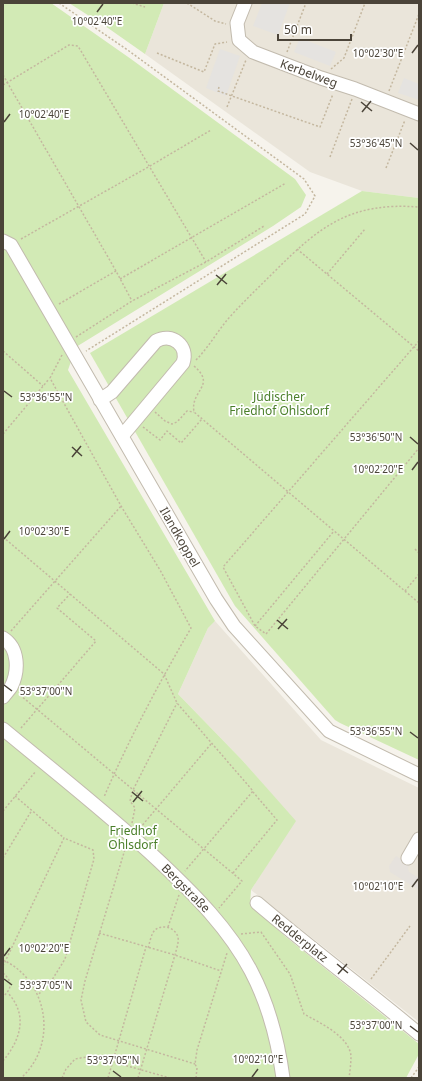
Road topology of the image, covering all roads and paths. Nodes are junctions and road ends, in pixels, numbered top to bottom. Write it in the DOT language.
graph roads {
  1 [pos="59,3"];
  2 [pos="132,3"];
  3 [pos="187,3"];
  4 [pos="245,3"];
  5 [pos="306,3"];
  6 [pos="364,3"];
  7 [pos="145,7"];
  8 [pos="419,14"];
  9 [pos="238,34"];
  10 [pos="250,50"];
  11 [pos="157,53"];
  12 [pos="282,63"];
  13 [pos="3,75"];
  14 [pos="321,78"];
  15 [pos="8,83"];
  16 [pos="337,83"];
  17 [pos="3,86"];
  18 [pos="219,87"];
  19 [pos="355,89"];
  20 [pos="232,96"];
  21 [pos="386,101"];
  22 [pos="227,107"];
  23 [pos="414,112"];
  24 [pos="211,130"];
  25 [pos="330,157"];
  26 [pos="150,166"];
  27 [pos="386,168"];
  28 [pos="286,183"];
  29 [pos="79,206"];
  30 [pos="419,207"];
  31 [pos="264,226"];
  32 [pos="365,229"];
  33 [pos="192,237"];
  34 [pos="7,243"];
  35 [pos="297,249"];
  36 [pos="206,262"];
  37 [pos="116,271"];
  38 [pos="327,274"];
  39 [pos="120,279"];
  40 [pos="132,301"];
  41 [pos="48,310"];
  42 [pos="419,341"];
  43 [pos="68,343"];
  44 [pos="414,347"];
  45 [pos="3,351"];
  46 [pos="419,351"];
  47 [pos="76,357"];
  48 [pos="50,378"];
  49 [pos="43,386"];
  50 [pos="100,400"];
  51 [pos="148,406"];
  52 [pos="194,412"];
  53 [pos="202,419"];
  54 [pos="136,420"];
  55 [pos="4,431"];
  56 [pos="3,434"];
  57 [pos="122,436"];
  58 [pos="419,448"];
  59 [pos="289,492"];
  60 [pos="121,506"];
  61 [pos="334,531"];
  62 [pos="3,537"];
  63 [pos="344,539"];
  64 [pos="414,549"];
  65 [pos="419,552"];
  66 [pos="419,574"];
  67 [pos="55,582"];
  68 [pos="405,591"];
  69 [pos="70,594"];
  70 [pos="419,603"];
  71 [pos="255,626"];
  72 [pos="4,638"];
  73 [pos="164,674"];
  74 [pos="7,692"];
  75 [pos="177,703"];
  76 [pos="37,709"];
  77 [pos="8,733"];
  78 [pos="211,744"];
  79 [pos="44,761"];
  80 [pos="114,773"];
  81 [pos="419,775"];
  82 [pos="133,790"];
  83 [pos="253,791"];
  84 [pos="15,796"];
  85 [pos="99,808"];
  86 [pos="156,809"];
  87 [pos="32,810"];
  88 [pos="3,811"];
  89 [pos="131,835"];
  90 [pos="64,838"];
  91 [pos="419,839"];
  92 [pos="203,848"];
  93 [pos="3,858"];
  94 [pos="408,858"];
  95 [pos="233,873"];
  96 [pos="180,881"];
  97 [pos="257,903"];
  98 [pos="213,915"];
  99 [pos="410,926"];
  100 [pos="168,927"];
  101 [pos="99,933"];
  102 [pos="234,936"];
  103 [pos="147,947"];
  104 [pos="175,955"];
  105 [pos="4,961"];
  106 [pos="3,966"];
  107 [pos="221,971"];
  108 [pos="3,973"];
  109 [pos="364,988"];
  110 [pos="8,993"];
  111 [pos="38,995"];
  112 [pos="3,997"];
  113 [pos="419,1034"];
  114 [pos="118,1041"];
  115 [pos="146,1050"];
  116 [pos="3,1061"];
  117 [pos="113,1061"];
  118 [pos="195,1064"];
  119 [pos="419,1067"];
  120 [pos="141,1069"];
  121 [pos="21,1078"];
  122 [pos="62,1078"];
  123 [pos="108,1078"];
  124 [pos="138,1078"];
  125 [pos="170,1078"];
  126 [pos="196,1078"];
  127 [pos="284,1078"];
  128 [pos="349,1078"];
  129 [pos="410,1078"];
  1 -- 47 [label="path"];
  2 -- 7 [label="path"];
  3 -- 9 [label="path"];
  4 -- 9 [label="street"];
  5 -- 12 [label="path"];
  6 -- 14 [label="path"];
  8 -- 21 [label="path"];
  9 -- 10 [label="street, Kerbelweg"];
  9 -- 11 [label="path"];
  10 -- 12 [label="street, Kerbelweg"];
  10 -- 20 [label="path"];
  12 -- 14 [label="street, Kerbelweg"];
  13 -- 15 [label="path"];
  14 -- 16 [label="street, Kerbelweg"];
  15 -- 17 [label="path"];
  15 -- 26 [label="path"];
  15 -- 29 [label="path"];
  16 -- 19 [label="street, Kerbelweg"];
  16 -- 20 [label="path"];
  18 -- 20 [label="path"];
  19 -- 21 [label="street, Kerbelweg"];
  19 -- 25 [label="path"];
  20 -- 22 [label="path"];
  21 -- 23 [label="street, Kerbelweg"];
  23 -- 27 [label="path"];
  24 -- 26 [label="path"];
  26 -- 29 [label="path"];
  26 -- 33 [label="path"];
  28 -- 33 [label="path"];
  29 -- 34 [label="path"];
  29 -- 37 [label="path"];
  30 -- 35 [label="path"];
  31 -- 36 [label="path"];
  32 -- 38 [label="path"];
  33 -- 36 [label="path"];
  33 -- 39 [label="path"];
  34 -- 41 [label="street, Ilandkoppel"];
  35 -- 38 [label="path"];
  35 -- 52 [label="path"];
  36 -- 40 [label="path"];
  37 -- 39 [label="path"];
  37 -- 41 [label="path"];
  38 -- 44 [label="path"];
  39 -- 40 [label="path"];
  40 -- 43 [label="path"];
  41 -- 43 [label="street, Ilandkoppel"];
  42 -- 44 [label="path"];
  43 -- 47 [label="street, Ilandkoppel"];
  43 -- 48 [label="path"];
  44 -- 46 [label="path"];
  44 -- 59 [label="path"];
  45 -- 49 [label="path"];
  47 -- 50 [label="street, Ilandkoppel"];
  48 -- 49 [label="path"];
  48 -- 60 [label="path"];
  49 -- 55 [label="path"];
  50 -- 51 [label="street"];
  50 -- 57 [label="street, Ilandkoppel"];
  51 -- 52 [label="path"];
  51 -- 54 [label="street"];
  52 -- 53 [label="path"];
  53 -- 54 [label="path"];
  53 -- 59 [label="path"];
  54 -- 57 [label="street"];
  55 -- 56 [label="path"];
  57 -- 81 [label="street, Ilandkoppel"];
  58 -- 63 [label="path"];
  59 -- 61 [label="path"];
  59 -- 71 [label="path"];
  60 -- 67 [label="path"];
  60 -- 73 [label="path"];
  61 -- 63 [label="path"];
  61 -- 71 [label="path"];
  62 -- 67 [label="path"];
  63 -- 68 [label="path"];
  63 -- 71 [label="path"];
  64 -- 65 [label="path"];
  66 -- 68 [label="path"];
  67 -- 69 [label="path"];
  67 -- 72 [label="path"];
  68 -- 70 [label="path"];
  69 -- 73 [label="path"];
  69 -- 76 [label="path"];
  72 -- 74 [label="street"];
  73 -- 75 [label="path"];
  73 -- 80 [label="path"];
  74 -- 76 [label="path"];
  75 -- 78 [label="path"];
  75 -- 82 [label="path"];
  76 -- 77 [label="path"];
  76 -- 80 [label="path"];
  77 -- 79 [label="street, Bergstraße"];
  78 -- 83 [label="path"];
  78 -- 86 [label="path"];
  79 -- 84 [label="path"];
  79 -- 85 [label="street, Bergstraße"];
  80 -- 82 [label="path"];
  80 -- 85 [label="path"];
  82 -- 86 [label="path"];
  82 -- 89 [label="path"];
  83 -- 92 [label="path"];
  83 -- 95 [label="path"];
  84 -- 87 [label="path"];
  84 -- 88 [label="path"];
  85 -- 89 [label="street, Bergstraße"];
  86 -- 89 [label="path"];
  86 -- 92 [label="path"];
  87 -- 90 [label="path"];
  87 -- 93 [label="path"];
  89 -- 96 [label="street, Bergstraße"];
  89 -- 101 [label="path"];
  90 -- 105 [label="path"];
  90 -- 111 [label="path"];
  91 -- 94 [label="street"];
  92 -- 95 [label="path"];
  92 -- 96 [label="path"];
  95 -- 98 [label="path"];
  96 -- 98 [label="street, Bergstraße"];
  96 -- 100 [label="path"];
  97 -- 109 [label="street, Redderplatz"];
  98 -- 102 [label="street, Bergstraße"];
  99 -- 109 [label="path"];
  100 -- 103 [label="path"];
  100 -- 104 [label="path"];
  101 -- 103 [label="path"];
  101 -- 114 [label="path"];
  102 -- 107 [label="path"];
  102 -- 127 [label="street, Bergstraße"];
  102 -- 128 [label="path"];
  103 -- 104 [label="path"];
  103 -- 114 [label="path"];
  104 -- 107 [label="path"];
  104 -- 115 [label="path"];
  105 -- 106 [label="path"];
  105 -- 111 [label="path"];
  107 -- 118 [label="path"];
  108 -- 110 [label="path"];
  109 -- 113 [label="street, Redderplatz"];
  110 -- 112 [label="path"];
  110 -- 116 [label="path"];
  111 -- 121 [label="path"];
  114 -- 115 [label="path"];
  114 -- 117 [label="path"];
  115 -- 118 [label="path"];
  115 -- 120 [label="path"];
  117 -- 120 [label="path"];
  117 -- 122 [label="path"];
  117 -- 123 [label="path"];
  118 -- 126 [label="path"];
  119 -- 129 [label="path"];
  120 -- 124 [label="path"];
  120 -- 125 [label="path"];
}
